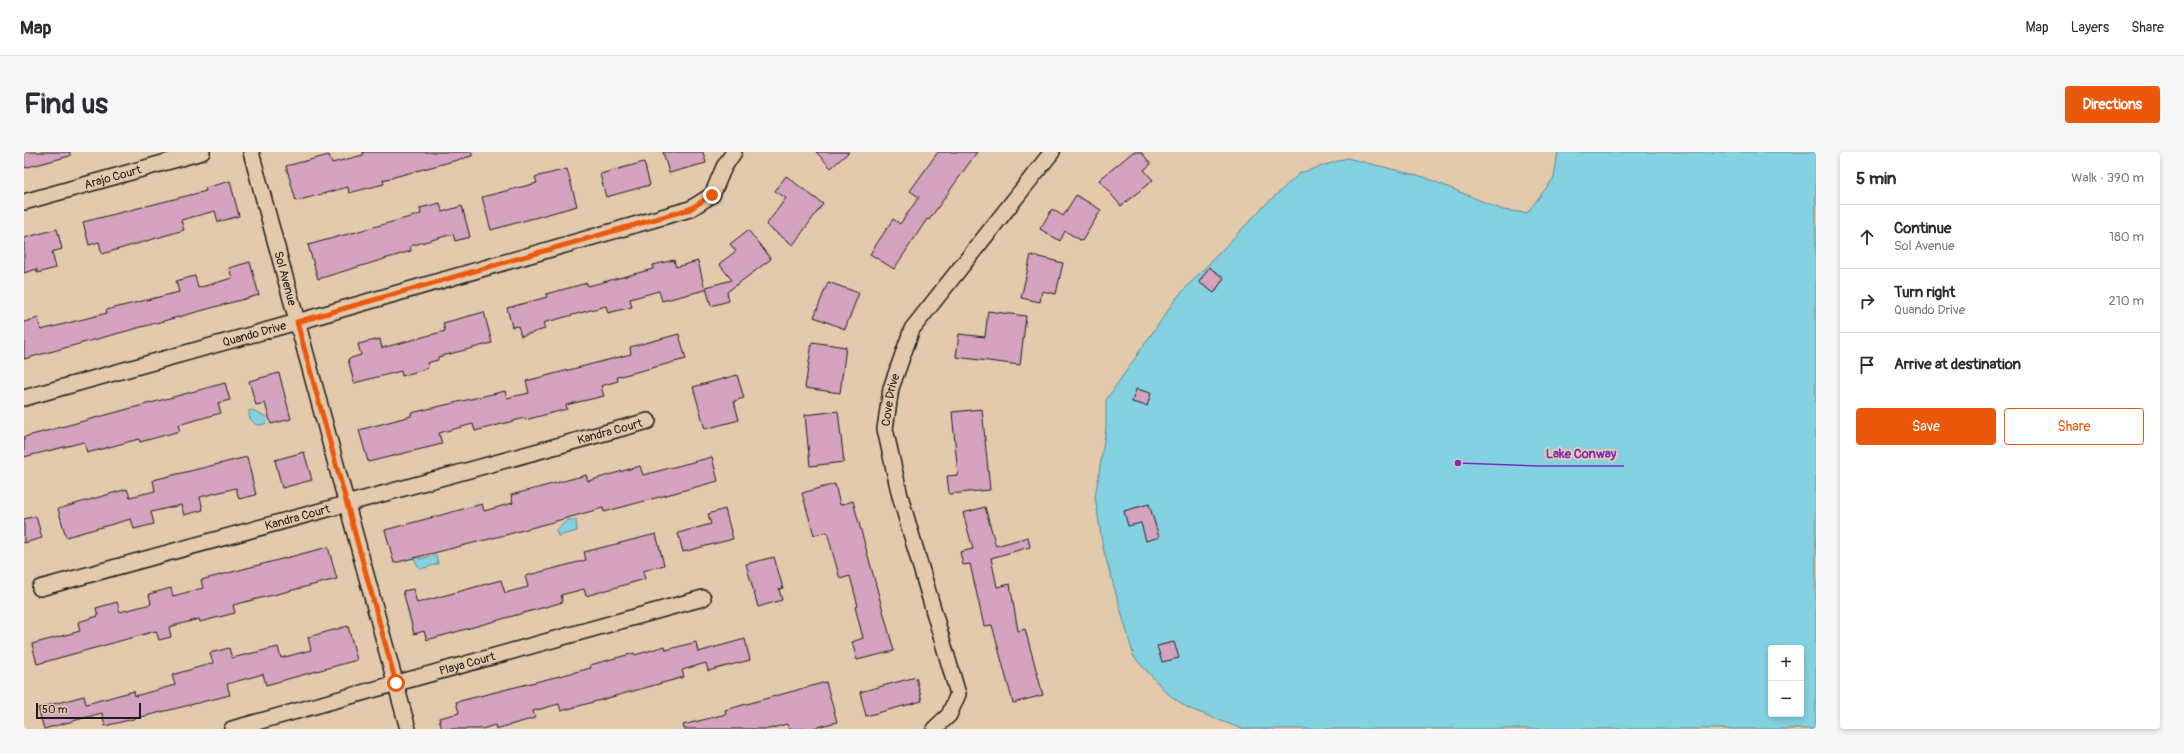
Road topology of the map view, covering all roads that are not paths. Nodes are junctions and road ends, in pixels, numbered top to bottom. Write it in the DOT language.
graph roads {
  1 [pos="202,152"];
  2 [pos="251,152"];
  3 [pos="734,152"];
  4 [pos="1052,152"];
  5 [pos="24,202"];
  6 [pos="297,322"];
  7 [pos="24,398"];
  8 [pos="648,421"];
  9 [pos="347,504"];
  10 [pos="40,588"];
  11 [pos="702,598"];
  12 [pos="396,683"];
  13 [pos="232,729"];
  14 [pos="408,729"];
  15 [pos="934,729"];
  1 -- 5 [label="street, Arajo Court"];
  2 -- 6 [label="street, Sol Avenue"];
  3 -- 6 [label="street, Quando Drive"];
  4 -- 15 [label="street, Cove Drive"];
  6 -- 7 [label="street, Quando Drive"];
  6 -- 9 [label="street, Sol Avenue"];
  8 -- 9 [label="street, Kandra Court"];
  9 -- 10 [label="street, Kandra Court"];
  9 -- 12 [label="street, Sol Avenue"];
  11 -- 12 [label="street, Playa Court"];
  12 -- 13 [label="street, Playa Court"];
  12 -- 14 [label="street, Sol Avenue"];
}
